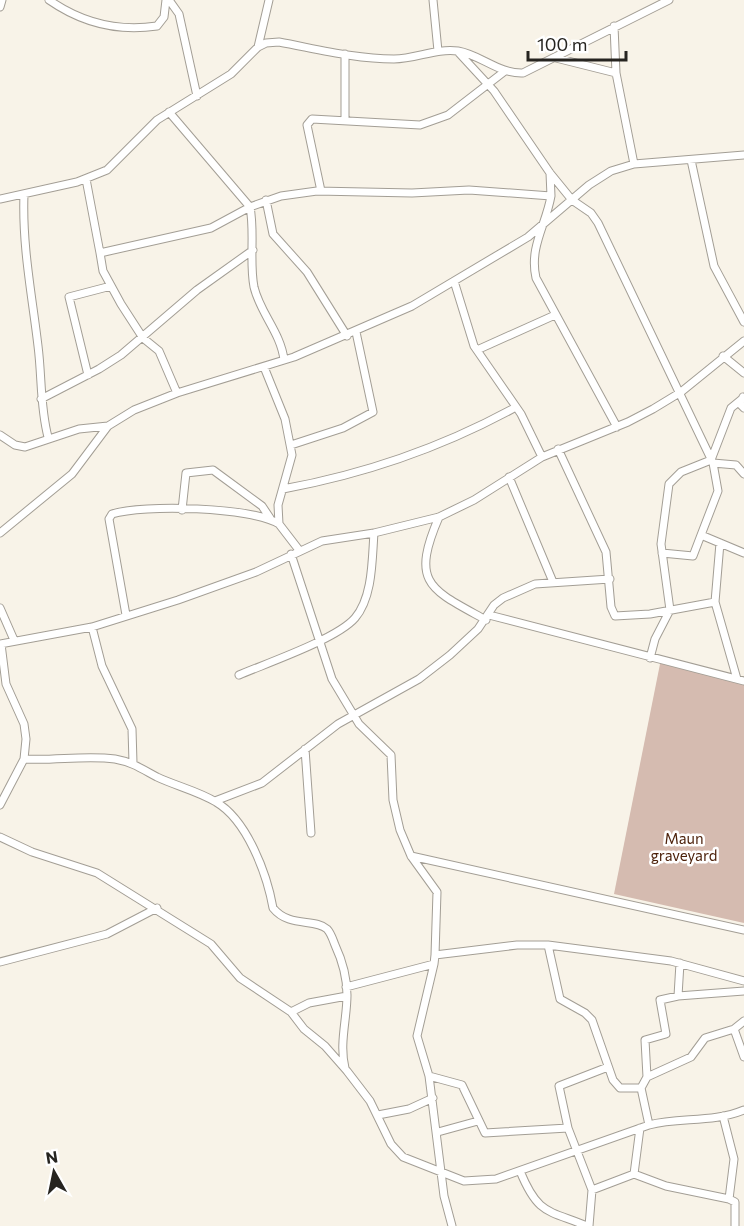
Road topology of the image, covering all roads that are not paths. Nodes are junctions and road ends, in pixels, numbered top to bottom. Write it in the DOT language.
graph roads {
  1 [pos="2,0"];
  2 [pos="49,0"];
  3 [pos="167,0"];
  4 [pos="269,0"];
  5 [pos="433,0"];
  6 [pos="669,0"];
  7 [pos="0,7"];
  8 [pos="615,26"];
  9 [pos="258,48"];
  10 [pos="438,51"];
  11 [pos="458,51"];
  12 [pos="345,54"];
  13 [pos="556,58"];
  14 [pos="505,70"];
  15 [pos="616,73"];
  16 [pos="489,85"];
  17 [pos="197,96"];
  18 [pos="169,112"];
  19 [pos="345,120"];
  20 [pos="744,155"];
  21 [pos="691,160"];
  22 [pos="634,164"];
  23 [pos="550,173"];
  24 [pos="86,179"];
  25 [pos="321,191"];
  26 [pos="24,194"];
  27 [pos="551,196"];
  28 [pos="0,199"];
  29 [pos="266,200"];
  30 [pos="572,200"];
  31 [pos="250,207"];
  32 [pos="540,228"];
  33 [pos="253,250"];
  34 [pos="100,253"];
  35 [pos="453,281"];
  36 [pos="111,286"];
  37 [pos="555,315"];
  38 [pos="744,322"];
  39 [pos="356,332"];
  40 [pos="347,336"];
  41 [pos="143,338"];
  42 [pos="744,341"];
  43 [pos="477,350"];
  44 [pos="723,356"];
  45 [pos="284,360"];
  46 [pos="264,367"];
  47 [pos="744,373"];
  48 [pos="88,375"];
  49 [pos="681,392"];
  50 [pos="177,393"];
  51 [pos="743,397"];
  52 [pos="41,399"];
  53 [pos="516,407"];
  54 [pos="744,408"];
  55 [pos="108,426"];
  56 [pos="617,427"];
  57 [pos="0,435"];
  58 [pos="48,437"];
  59 [pos="291,445"];
  60 [pos="558,449"];
  61 [pos="542,457"];
  62 [pos="712,461"];
  63 [pos="744,474"];
  64 [pos="509,477"];
  65 [pos="283,489"];
  66 [pos="182,510"];
  67 [pos="439,517"];
  68 [pos="270,518"];
  69 [pos="279,524"];
  70 [pos="0,532"];
  71 [pos="374,533"];
  72 [pos="701,535"];
  73 [pos="720,543"];
  74 [pos="299,550"];
  75 [pos="662,553"];
  76 [pos="744,553"];
  77 [pos="291,554"];
  78 [pos="610,579"];
  79 [pos="553,582"];
  80 [pos="715,602"];
  81 [pos="0,608"];
  82 [pos="670,610"];
  83 [pos="126,615"];
  84 [pos="488,617"];
  85 [pos="92,627"];
  86 [pos="15,640"];
  87 [pos="318,640"];
  88 [pos="1,644"];
  89 [pos="650,658"];
  90 [pos="239,675"];
  91 [pos="741,679"];
  92 [pos="354,714"];
  93 [pos="305,749"];
  94 [pos="24,759"];
  95 [pos="133,763"];
  96 [pos="215,801"];
  97 [pos="0,806"];
  98 [pos="311,833"];
  99 [pos="0,836"];
  100 [pos="411,856"];
  101 [pos="158,908"];
  102 [pos="744,930"];
  103 [pos="548,945"];
  104 [pos="435,955"];
  105 [pos="0,962"];
  106 [pos="680,963"];
  107 [pos="434,964"];
  108 [pos="744,981"];
  109 [pos="346,987"];
  110 [pos="744,991"];
  111 [pos="347,996"];
  112 [pos="678,996"];
  113 [pos="291,1012"];
  114 [pos="744,1021"];
  115 [pos="734,1029"];
  116 [pos="744,1057"];
  117 [pos="608,1067"];
  118 [pos="345,1068"];
  119 [pos="429,1076"];
  120 [pos="647,1077"];
  121 [pos="641,1088"];
  122 [pos="433,1098"];
  123 [pos="744,1110"];
  124 [pos="378,1115"];
  125 [pos="723,1116"];
  126 [pos="478,1121"];
  127 [pos="649,1125"];
  128 [pos="568,1128"];
  129 [pos="640,1128"];
  130 [pos="438,1132"];
  131 [pos="575,1150"];
  132 [pos="520,1171"];
  133 [pos="441,1173"];
  134 [pos="634,1174"];
  135 [pos="592,1190"];
  136 [pos="729,1199"];
  137 [pos="452,1226"];
  138 [pos="588,1226"];
  139 [pos="735,1226"];
  1 -- 7 [label="street"];
  2 -- 3 [label="street"];
  3 -- 17 [label="street"];
  4 -- 9 [label="street"];
  5 -- 10 [label="street"];
  6 -- 8 [label="street"];
  8 -- 13 [label="street"];
  8 -- 15 [label="street"];
  9 -- 12 [label="street"];
  9 -- 17 [label="street"];
  10 -- 11 [label="street"];
  10 -- 12 [label="street"];
  11 -- 14 [label="street"];
  11 -- 16 [label="street"];
  12 -- 19 [label="street"];
  13 -- 14 [label="street"];
  13 -- 15 [label="street"];
  14 -- 16 [label="street"];
  15 -- 22 [label="street"];
  16 -- 19 [label="street"];
  16 -- 23 [label="street"];
  17 -- 18 [label="street"];
  18 -- 24 [label="street"];
  18 -- 31 [label="street"];
  19 -- 25 [label="street"];
  20 -- 21 [label="street"];
  21 -- 22 [label="street"];
  21 -- 38 [label="street"];
  22 -- 30 [label="street"];
  23 -- 27 [label="street"];
  23 -- 30 [label="street"];
  24 -- 26 [label="street"];
  24 -- 34 [label="street"];
  25 -- 27 [label="street"];
  25 -- 29 [label="street"];
  26 -- 28 [label="street"];
  26 -- 52 [label="street"];
  27 -- 32 [label="street"];
  29 -- 31 [label="street"];
  29 -- 40 [label="street"];
  30 -- 32 [label="street"];
  30 -- 49 [label="street"];
  31 -- 33 [label="street"];
  31 -- 34 [label="street"];
  32 -- 35 [label="street"];
  32 -- 37 [label="street"];
  33 -- 41 [label="street"];
  33 -- 45 [label="street"];
  34 -- 36 [label="street"];
  35 -- 39 [label="street"];
  35 -- 43 [label="street"];
  36 -- 41 [label="street"];
  36 -- 48 [label="street"];
  37 -- 43 [label="street"];
  37 -- 56 [label="street"];
  39 -- 40 [label="street"];
  39 -- 59 [label="street"];
  40 -- 45 [label="street"];
  41 -- 48 [label="street"];
  41 -- 50 [label="street"];
  42 -- 44 [label="street"];
  43 -- 53 [label="street"];
  44 -- 47 [label="street"];
  44 -- 49 [label="street"];
  45 -- 46 [label="street"];
  46 -- 50 [label="street"];
  46 -- 59 [label="street"];
  48 -- 52 [label="street"];
  49 -- 56 [label="street"];
  49 -- 62 [label="street"];
  50 -- 55 [label="street"];
  51 -- 54 [label="street"];
  51 -- 62 [label="street"];
  52 -- 58 [label="street"];
  53 -- 61 [label="street"];
  53 -- 65 [label="street"];
  55 -- 58 [label="street"];
  55 -- 70 [label="street"];
  56 -- 60 [label="street"];
  57 -- 58 [label="street"];
  59 -- 65 [label="street"];
  60 -- 61 [label="street"];
  60 -- 78 [label="street"];
  61 -- 64 [label="street"];
  62 -- 63 [label="street"];
  62 -- 72 [label="street"];
  62 -- 75 [label="street"];
  64 -- 67 [label="street"];
  64 -- 79 [label="street"];
  65 -- 69 [label="street"];
  66 -- 68 [label="street"];
  66 -- 68 [label="street"];
  66 -- 83 [label="street"];
  67 -- 71 [label="street"];
  67 -- 84 [label="street"];
  68 -- 69 [label="street"];
  69 -- 74 [label="street"];
  71 -- 74 [label="street"];
  71 -- 87 [label="street"];
  72 -- 73 [label="street"];
  72 -- 75 [label="street"];
  73 -- 76 [label="street"];
  73 -- 80 [label="street"];
  74 -- 77 [label="street"];
  75 -- 82 [label="street"];
  77 -- 83 [label="street"];
  77 -- 87 [label="street"];
  78 -- 79 [label="street"];
  78 -- 82 [label="street"];
  79 -- 84 [label="street"];
  80 -- 82 [label="street"];
  80 -- 91 [label="street"];
  81 -- 86 [label="street"];
  82 -- 89 [label="street"];
  83 -- 85 [label="street"];
  84 -- 89 [label="street"];
  84 -- 92 [label="street"];
  85 -- 86 [label="street"];
  85 -- 95 [label="street"];
  86 -- 88 [label="street"];
  87 -- 90 [label="street"];
  87 -- 92 [label="street"];
  88 -- 94 [label="street"];
  89 -- 91 [label="street"];
  92 -- 93 [label="street"];
  92 -- 100 [label="street"];
  93 -- 96 [label="street"];
  93 -- 98 [label="street"];
  94 -- 95 [label="street"];
  94 -- 97 [label="street"];
  95 -- 96 [label="street"];
  96 -- 109 [label="street"];
  99 -- 101 [label="street"];
  100 -- 102 [label="street"];
  100 -- 104 [label="street"];
  101 -- 105 [label="street"];
  101 -- 113 [label="street"];
  103 -- 104 [label="street"];
  103 -- 106 [label="street"];
  103 -- 117 [label="street"];
  104 -- 107 [label="street"];
  106 -- 108 [label="street"];
  106 -- 112 [label="street"];
  107 -- 109 [label="street"];
  107 -- 119 [label="street"];
  109 -- 111 [label="street"];
  110 -- 112 [label="street"];
  111 -- 113 [label="street"];
  111 -- 118 [label="street"];
  112 -- 120 [label="street"];
  113 -- 118 [label="street"];
  114 -- 115 [label="street"];
  115 -- 116 [label="street"];
  115 -- 120 [label="street"];
  117 -- 121 [label="street"];
  117 -- 128 [label="street"];
  118 -- 124 [label="street"];
  119 -- 122 [label="street"];
  119 -- 126 [label="street"];
  120 -- 121 [label="street"];
  121 -- 127 [label="street"];
  122 -- 124 [label="street"];
  122 -- 130 [label="street"];
  123 -- 125 [label="street"];
  124 -- 133 [label="street"];
  125 -- 127 [label="street"];
  125 -- 136 [label="street"];
  126 -- 128 [label="street"];
  126 -- 130 [label="street"];
  127 -- 129 [label="street"];
  128 -- 131 [label="street"];
  129 -- 131 [label="street"];
  129 -- 134 [label="street"];
  130 -- 133 [label="street"];
  131 -- 132 [label="street"];
  131 -- 135 [label="street"];
  132 -- 133 [label="street"];
  132 -- 138 [label="street"];
  133 -- 137 [label="street"];
  134 -- 135 [label="street"];
  134 -- 136 [label="street"];
  135 -- 138 [label="street"];
  136 -- 139 [label="street"];
}
